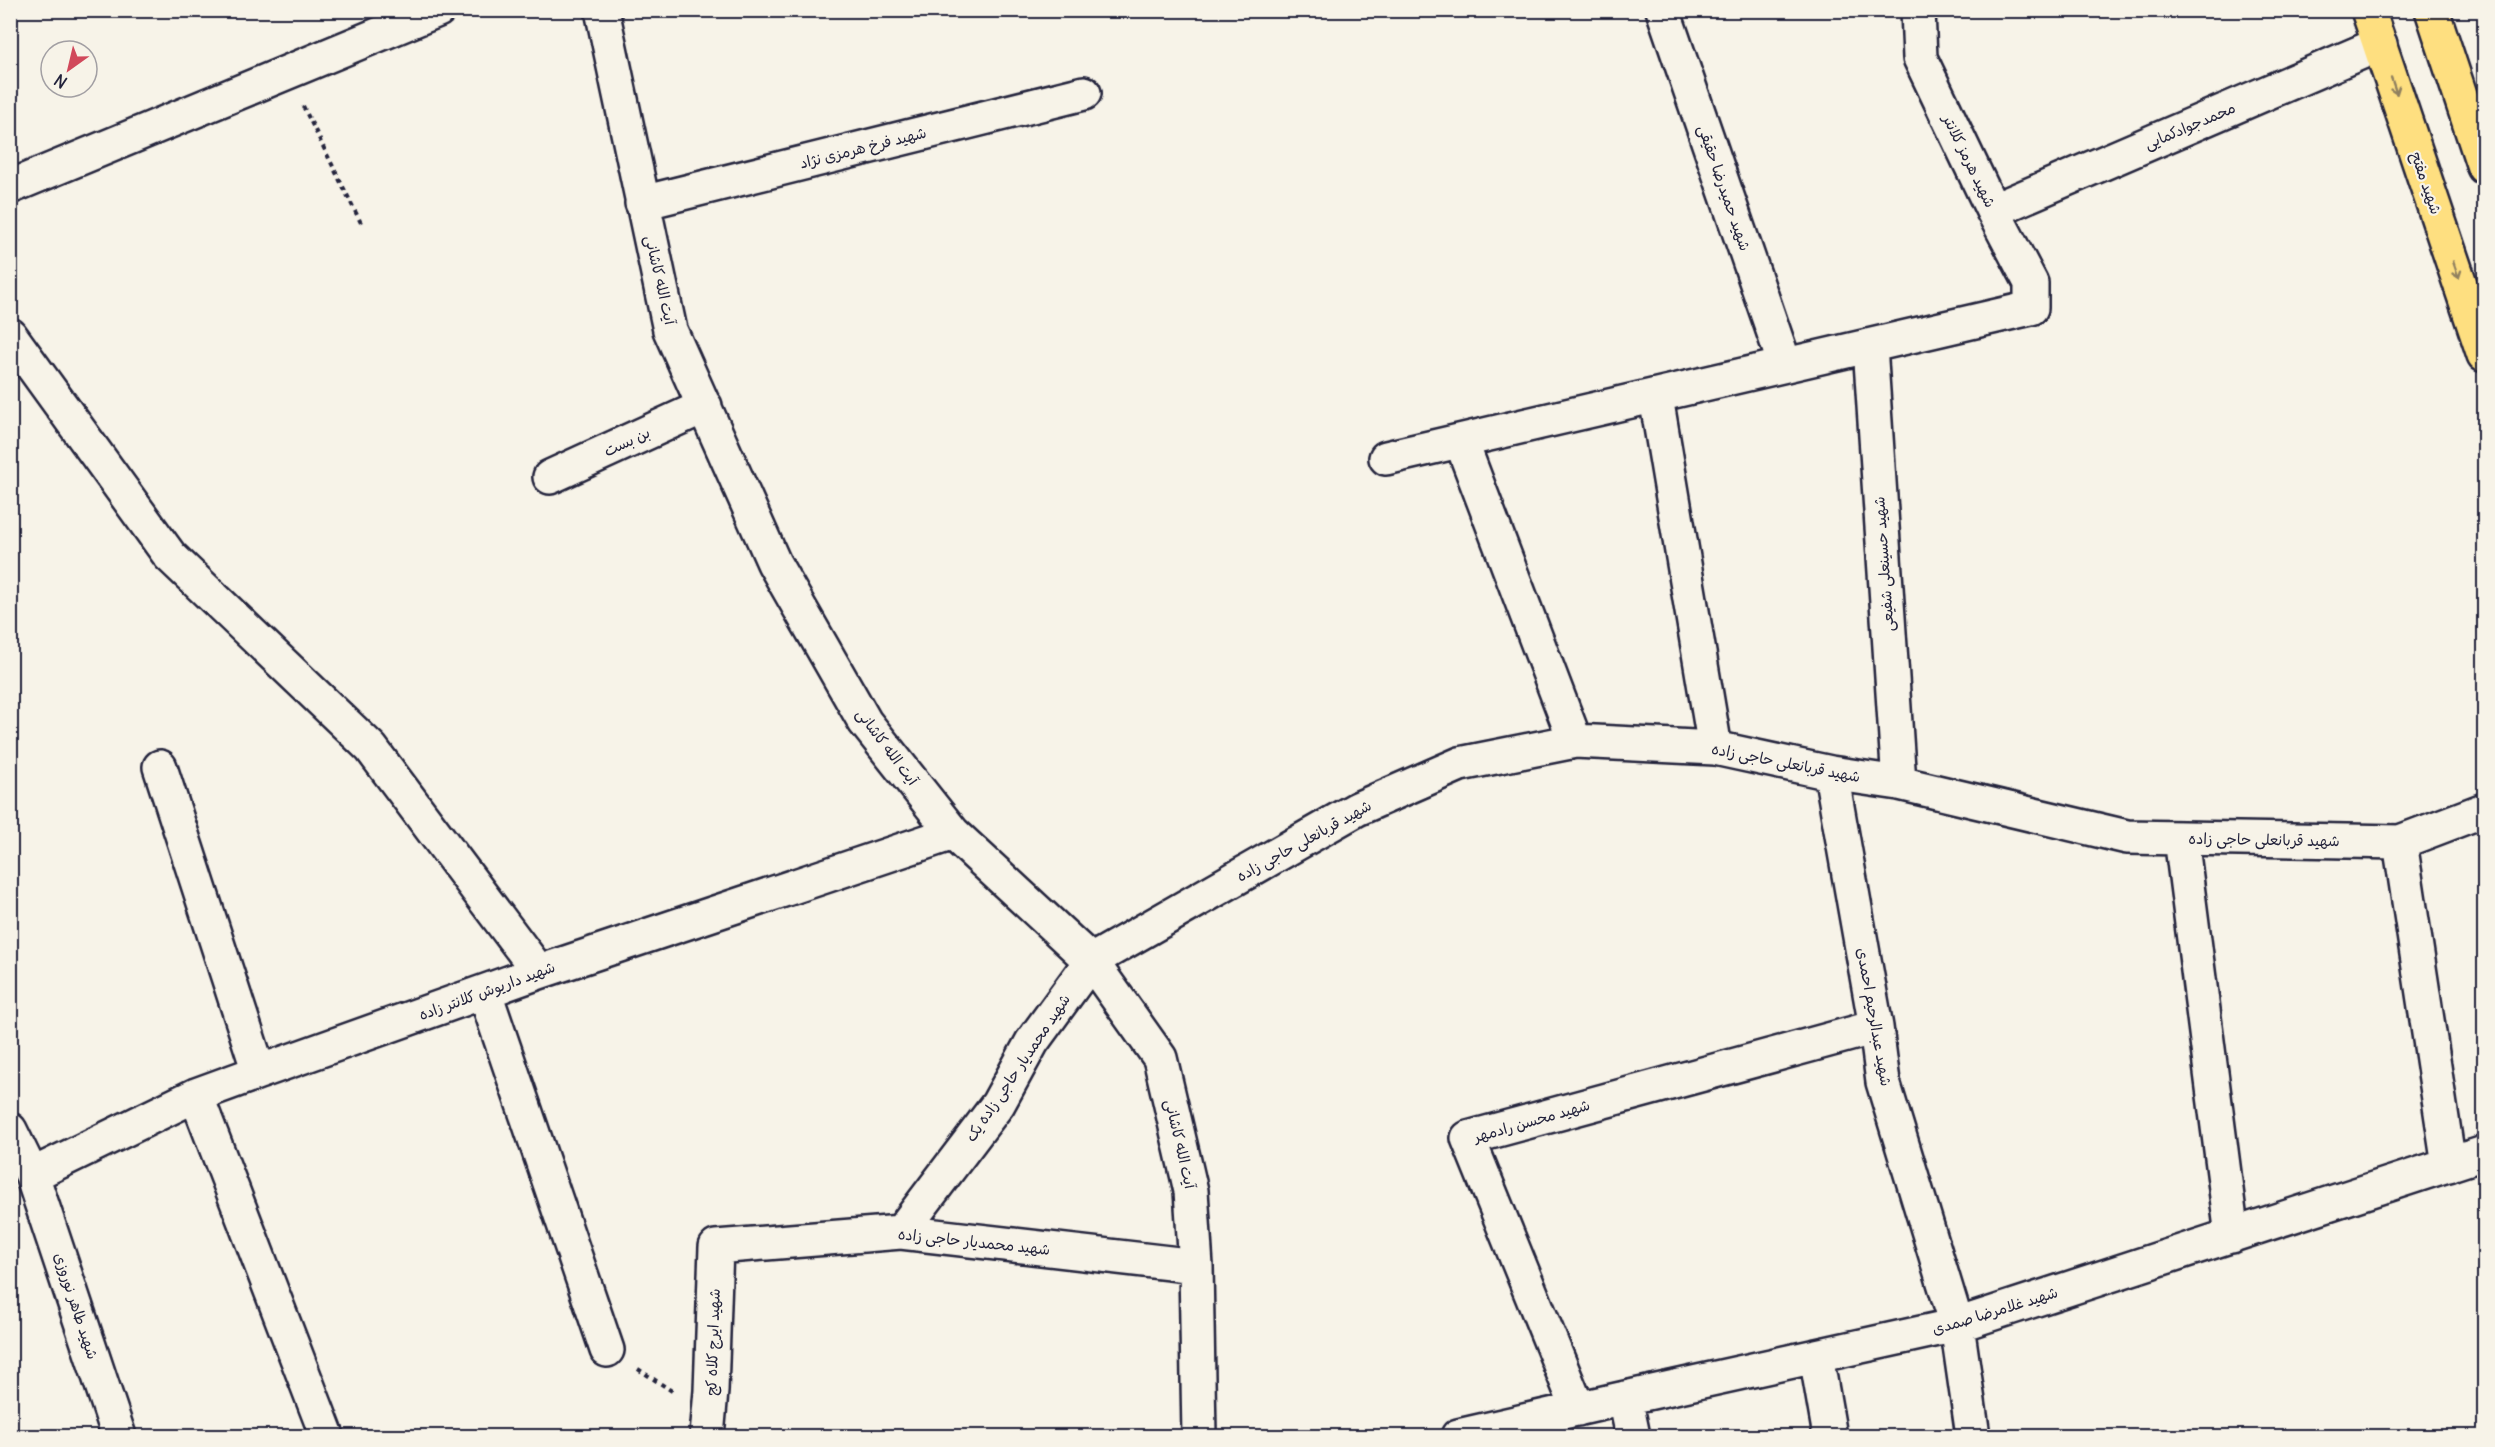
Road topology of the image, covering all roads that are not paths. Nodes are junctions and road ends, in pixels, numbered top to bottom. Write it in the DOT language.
graph roads {
  1 [pos="438,10"];
  2 [pos="602,10"];
  3 [pos="1664,10"];
  4 [pos="1918,10"];
  5 [pos="2368,10"];
  6 [pos="2432,10"];
  7 [pos="2380,44"];
  8 [pos="1084,93"];
  9 [pos="2484,168"];
  10 [pos="10,187"];
  11 [pos="642,203"];
  12 [pos="1999,208"];
  13 [pos="10,335"];
  14 [pos="1870,346"];
  15 [pos="2484,355"];
  16 [pos="1785,365"];
  17 [pos="1656,397"];
  18 [pos="705,406"];
  19 [pos="1461,441"];
  20 [pos="1386,458"];
  21 [pos="550,477"];
  22 [pos="1575,741"];
  23 [pos="1715,748"];
  24 [pos="160,767"];
  25 [pos="1831,773"];
  26 [pos="1899,783"];
  27 [pos="2484,810"];
  28 [pos="953,833"];
  29 [pos="2181,838"];
  30 [pos="2400,842"];
  31 [pos="1091,961"];
  32 [pos="539,972"];
  33 [pos="485,993"];
  34 [pos="1876,1027"];
  35 [pos="259,1072"];
  36 [pos="196,1095"];
  37 [pos="10,1130"];
  38 [pos="2484,1153"];
  39 [pos="2450,1165"];
  40 [pos="32,1175"];
  41 [pos="901,1232"];
  42 [pos="2232,1236"];
  43 [pos="716,1247"];
  44 [pos="1196,1266"];
  45 [pos="1958,1325"];
  46 [pos="607,1350"];
  47 [pos="1816,1356"];
  48 [pos="1625,1398"];
  49 [pos="1578,1409"];
  50 [pos="708,1426"];
  51 [pos="119,1437"];
  52 [pos="327,1437"];
  53 [pos="1199,1437"];
  54 [pos="1458,1437"];
  55 [pos="1633,1437"];
  56 [pos="1830,1437"];
  57 [pos="1973,1437"];
  1 -- 10 [label="street"];
  2 -- 11 [label="street, آیت الله کاشانی"];
  3 -- 16 [label="street, شهید حمیدرضا حقیقی"];
  4 -- 14 [label="street, شهید هرمز کلانتر"];
  5 -- 7 [label="main road, شهید مفتح"];
  6 -- 9 [label="main road"];
  7 -- 12 [label="street, محمدجوادکمایی"];
  7 -- 15 [label="main road, شهید مفتح, one-way"];
  8 -- 11 [label="street, شهید فرخ هرمزی نژاد"];
  11 -- 18 [label="street, آیت الله کاشانی"];
  13 -- 32 [label="street"];
  14 -- 16 [label="street"];
  14 -- 26 [label="street, شهید حسینعلی شفیعی"];
  16 -- 17 [label="street"];
  17 -- 19 [label="street"];
  17 -- 23 [label="street"];
  18 -- 21 [label="street, بن بست"];
  18 -- 28 [label="street, آیت الله کاشانی"];
  19 -- 20 [label="street"];
  19 -- 22 [label="street"];
  22 -- 23 [label="street, شهید قربانعلی حاجی زاده"];
  22 -- 31 [label="street, شهید قربانعلی حاجی زاده"];
  23 -- 25 [label="street, شهید قربانعلی حاجی زاده"];
  24 -- 35 [label="street"];
  25 -- 26 [label="street, شهید قربانعلی حاجی زاده"];
  25 -- 34 [label="street, شهید عبدالرحیم احمدی"];
  26 -- 29 [label="street, شهید قربانعلی حاجی زاده"];
  27 -- 30 [label="street, شهید قربانعلی حاجی زاده"];
  28 -- 31 [label="street, آیت الله کاشانی"];
  28 -- 32 [label="street, شهید داریوش کلانتر زاده"];
  29 -- 30 [label="street, شهید قربانعلی حاجی زاده"];
  29 -- 42 [label="street"];
  30 -- 39 [label="street"];
  31 -- 41 [label="street, شهید محمدیار حاجی زاده یک"];
  31 -- 44 [label="street, آیت الله کاشانی"];
  32 -- 33 [label="street, شهید داریوش کلانتر زاده"];
  33 -- 35 [label="street, شهید داریوش کلانتر زاده"];
  33 -- 46 [label="street"];
  34 -- 45 [label="street, شهید عبدالرحیم احمدی"];
  34 -- 49 [label="street, شهید محسن رادمهر"];
  35 -- 36 [label="street, شهید داریوش کلانتر زاده"];
  36 -- 40 [label="street, شهید داریوش کلانتر زاده"];
  36 -- 52 [label="street"];
  37 -- 40 [label="street, شهید طاهر نوروزی"];
  38 -- 39 [label="street, شهید غلامرضا صمدی"];
  39 -- 42 [label="street, شهید غلامرضا صمدی"];
  40 -- 51 [label="street, شهید طاهر نوروزی"];
  41 -- 43 [label="street, شهید محمدیار حاجی زاده"];
  41 -- 44 [label="street, شهید محمدیار حاجی زاده"];
  42 -- 45 [label="street, شهید غلامرضا صمدی"];
  43 -- 50 [label="street, شهید ایرج کلاه کج"];
  44 -- 53 [label="street, آیت الله کاشانی"];
  45 -- 47 [label="street, شهید غلامرضا صمدی"];
  45 -- 57 [label="street, شهید عبدالرحیم احمدی"];
  47 -- 48 [label="street, شهید غلامرضا صمدی"];
  47 -- 56 [label="street"];
  48 -- 49 [label="street, شهید غلامرضا صمدی"];
  48 -- 55 [label="street"];
  49 -- 54 [label="street, شهید غلامرضا صمدی"];
}
